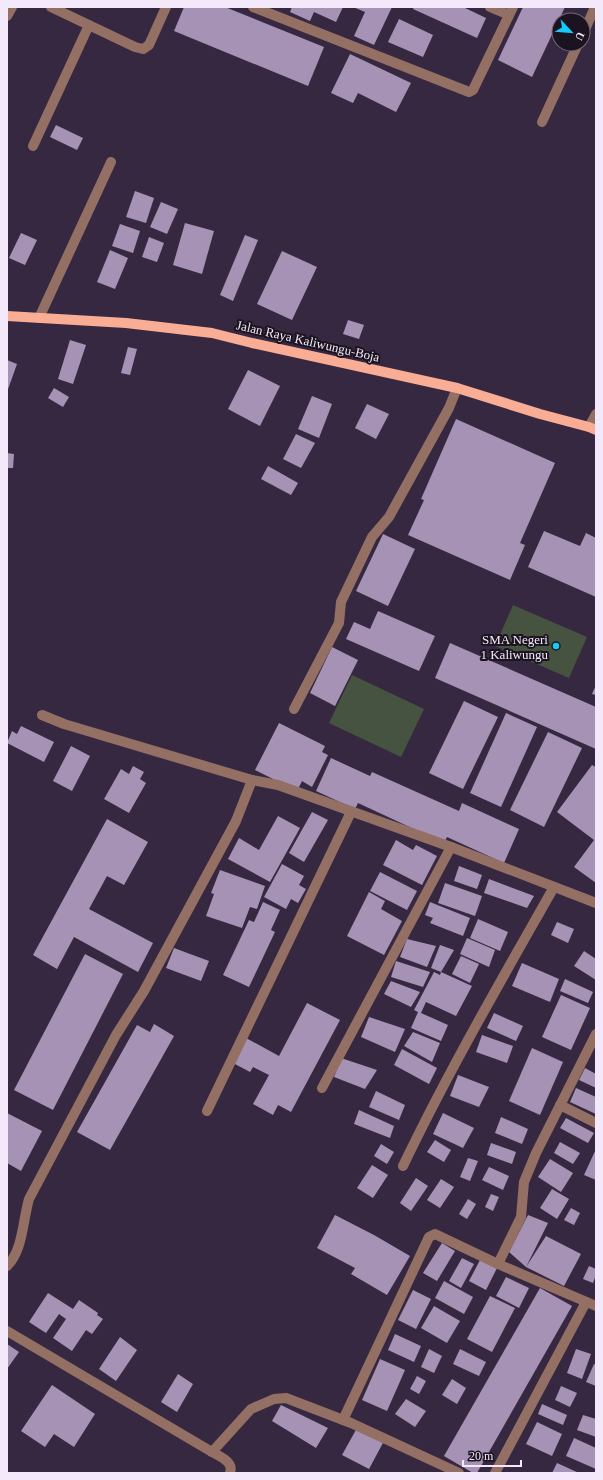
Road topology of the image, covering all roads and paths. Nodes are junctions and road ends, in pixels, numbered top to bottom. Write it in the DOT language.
graph roads {
  1 [pos="12,7"];
  2 [pos="51,7"];
  3 [pos="166,7"];
  4 [pos="253,7"];
  5 [pos="490,7"];
  6 [pos="596,7"];
  7 [pos="511,11"];
  8 [pos="7,16"];
  9 [pos="591,17"];
  10 [pos="89,25"];
  11 [pos="574,52"];
  12 [pos="542,122"];
  13 [pos="33,146"];
  14 [pos="111,162"];
  15 [pos="7,316"];
  16 [pos="39,318"];
  17 [pos="457,388"];
  18 [pos="596,414"];
  19 [pos="592,428"];
  20 [pos="294,709"];
  21 [pos="42,715"];
  22 [pos="252,780"];
  23 [pos="351,812"];
  24 [pos="451,847"];
  25 [pos="554,887"];
  26 [pos="596,903"];
  27 [pos="596,1034"];
  28 [pos="322,1088"];
  29 [pos="560,1105"];
  30 [pos="207,1111"];
  31 [pos="596,1123"];
  32 [pos="403,1166"];
  33 [pos="498,1264"];
  34 [pos="7,1266"];
  35 [pos="586,1302"];
  36 [pos="596,1306"];
  37 [pos="7,1331"];
  38 [pos="343,1420"];
  39 [pos="212,1452"];
  40 [pos="230,1473"];
  41 [pos="459,1473"];
  42 [pos="495,1473"];
  1 -- 8 [label="street"];
  2 -- 10 [label="street"];
  3 -- 10 [label="street"];
  4 -- 7 [label="street"];
  5 -- 7 [label="street"];
  6 -- 9 [label="street"];
  10 -- 13 [label="street"];
  11 -- 12 [label="street"];
  14 -- 16 [label="street"];
  15 -- 16 [label="main road, Jalan Raya Kaliwungu-Boja"];
  16 -- 17 [label="main road, Jalan Raya Kaliwungu-Boja"];
  17 -- 19 [label="main road, Jalan Raya Kaliwungu-Boja"];
  17 -- 20 [label="street"];
  18 -- 19 [label="street"];
  21 -- 22 [label="street"];
  22 -- 23 [label="street"];
  22 -- 34 [label="street"];
  23 -- 24 [label="street"];
  23 -- 30 [label="street"];
  24 -- 25 [label="street"];
  24 -- 28 [label="street"];
  25 -- 26 [label="street"];
  25 -- 32 [label="street"];
  27 -- 29 [label="street"];
  29 -- 31 [label="street"];
  29 -- 33 [label="street"];
  33 -- 35 [label="street"];
  33 -- 38 [label="street"];
  35 -- 36 [label="street"];
  35 -- 42 [label="street"];
  37 -- 39 [label="street"];
  38 -- 39 [label="street"];
  38 -- 41 [label="street"];
  39 -- 40 [label="street"];
}
